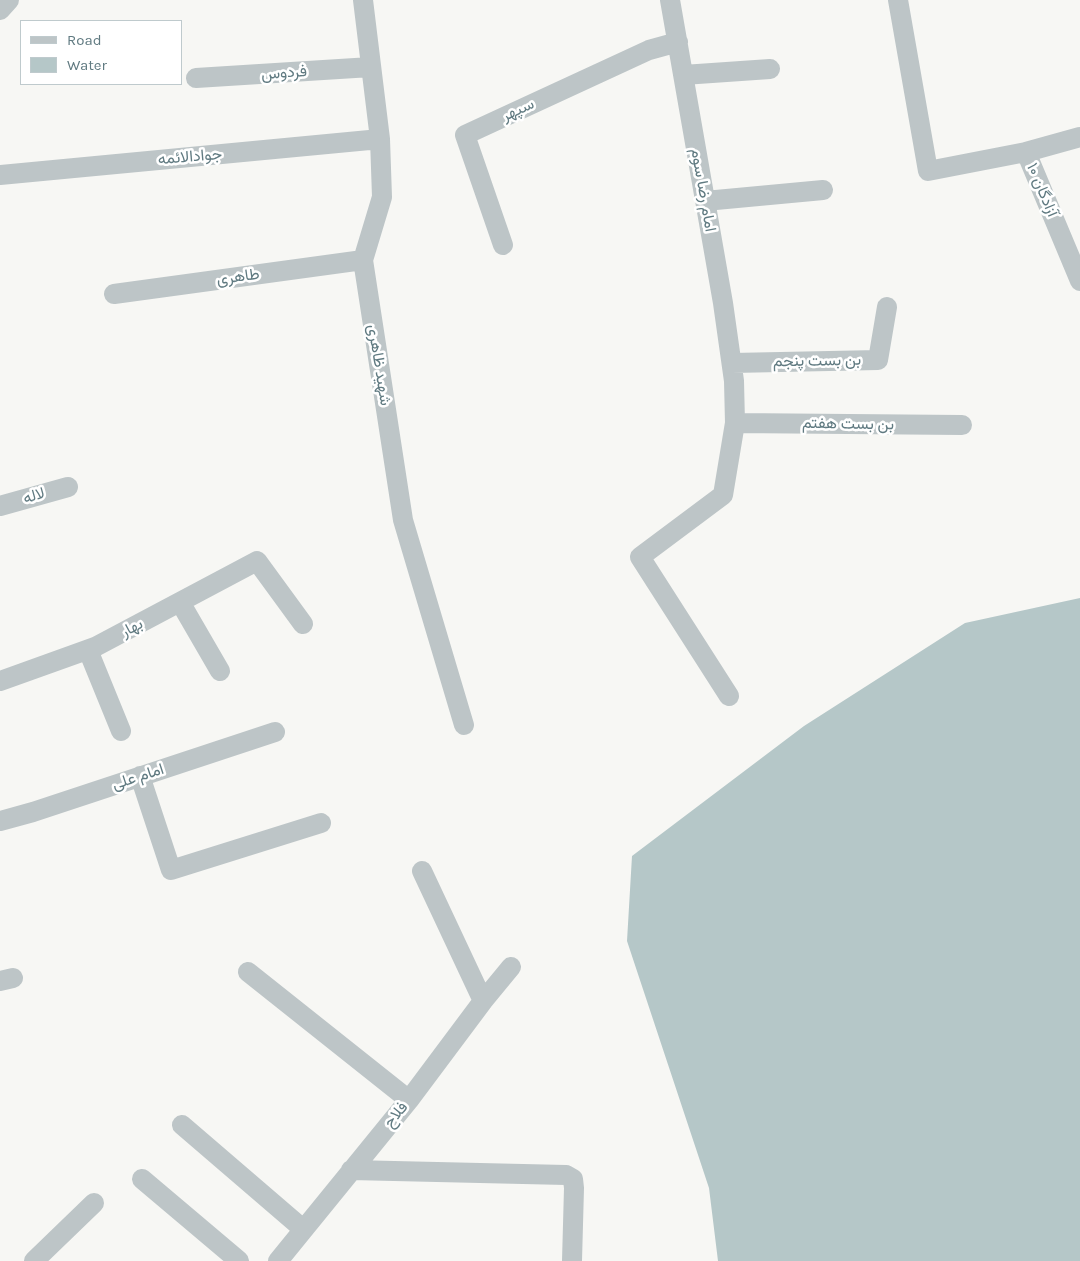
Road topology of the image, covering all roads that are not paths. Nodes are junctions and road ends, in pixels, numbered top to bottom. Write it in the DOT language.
graph roads {
  1 [pos="9,0"];
  2 [pos="363,0"];
  3 [pos="670,0"];
  4 [pos="898,0"];
  5 [pos="0,10"];
  6 [pos="678,42"];
  7 [pos="372,67"];
  8 [pos="770,69"];
  9 [pos="683,75"];
  10 [pos="196,78"];
  11 [pos="1080,137"];
  12 [pos="380,139"];
  13 [pos="1026,152"];
  14 [pos="0,175"];
  15 [pos="822,190"];
  16 [pos="705,201"];
  17 [pos="503,244"];
  18 [pos="363,260"];
  19 [pos="1080,281"];
  20 [pos="114,294"];
  21 [pos="887,307"];
  22 [pos="733,372"];
  23 [pos="735,423"];
  24 [pos="962,425"];
  25 [pos="68,487"];
  26 [pos="0,506"];
  27 [pos="180,602"];
  28 [pos="303,624"];
  29 [pos="88,650"];
  30 [pos="220,671"];
  31 [pos="0,681"];
  32 [pos="729,696"];
  33 [pos="464,725"];
  34 [pos="121,730"];
  35 [pos="275,732"];
  36 [pos="140,776"];
  37 [pos="0,821"];
  38 [pos="321,823"];
  39 [pos="422,871"];
  40 [pos="511,967"];
  41 [pos="248,972"];
  42 [pos="483,1001"];
  43 [pos="409,1100"];
  44 [pos="182,1125"];
  45 [pos="351,1170"];
  46 [pos="142,1179"];
  47 [pos="94,1203"];
  48 [pos="303,1229"];
  49 [pos="34,1261"];
  50 [pos="239,1261"];
  51 [pos="278,1261"];
  52 [pos="572,1261"];
  1 -- 5 [label="street"];
  2 -- 7 [label="street, شهید ظاهری"];
  3 -- 6 [label="street, امام رضا سوم"];
  4 -- 13 [label="street"];
  6 -- 9 [label="street, امام رضا سوم"];
  6 -- 17 [label="street, سپهر"];
  7 -- 10 [label="street, فردوس"];
  7 -- 12 [label="street, شهید ظاهری"];
  8 -- 9 [label="street"];
  9 -- 16 [label="street, امام رضا سوم"];
  11 -- 13 [label="street, آزادگان ۱۰"];
  12 -- 14 [label="street, جوادالائمه"];
  12 -- 18 [label="street, شهید ظاهری"];
  13 -- 19 [label="street, آزادگان ۱۰"];
  15 -- 16 [label="street"];
  16 -- 22 [label="street, امام رضا سوم"];
  18 -- 20 [label="street, طاهری"];
  18 -- 33 [label="street, شهید ظاهری"];
  21 -- 22 [label="street, بن بست پنجم"];
  22 -- 23 [label="street, امام رضا سوم"];
  23 -- 24 [label="street, بن بست هفتم"];
  23 -- 32 [label="street, امام رضا سوم"];
  25 -- 26 [label="street, لاله"];
  27 -- 28 [label="street, بهار"];
  27 -- 29 [label="street, بهار"];
  27 -- 30 [label="street"];
  29 -- 31 [label="street, بهار"];
  29 -- 34 [label="street"];
  35 -- 36 [label="street, امام علی"];
  36 -- 37 [label="street, امام علی"];
  36 -- 38 [label="street"];
  39 -- 42 [label="street"];
  40 -- 42 [label="street, فلاح"];
  41 -- 43 [label="street"];
  42 -- 43 [label="street, فلاح"];
  43 -- 45 [label="street, فلاح"];
  44 -- 48 [label="street"];
  45 -- 48 [label="street, فلاح"];
  45 -- 52 [label="street"];
  46 -- 50 [label="street"];
  47 -- 49 [label="street"];
  48 -- 51 [label="street, فلاح"];
}
